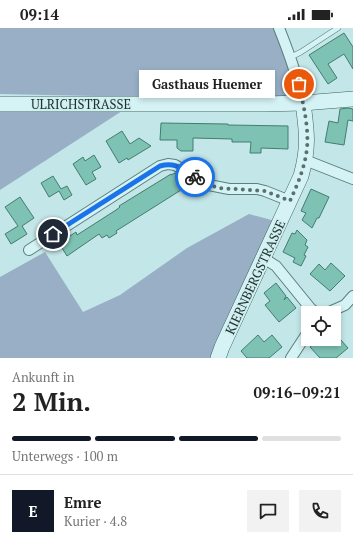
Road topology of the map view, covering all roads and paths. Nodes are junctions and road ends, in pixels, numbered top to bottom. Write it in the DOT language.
graph roads {
  1 [pos="279,28"];
  2 [pos="338,28"];
  3 [pos="291,57"];
  4 [pos="353,99"];
  5 [pos="303,103"];
  6 [pos="0,104"];
  7 [pos="305,160"];
  8 [pos="353,179"];
  9 [pos="290,201"];
  10 [pos="29,250"];
  11 [pos="263,258"];
  12 [pos="353,296"];
  13 [pos="309,306"];
  14 [pos="341,307"];
  15 [pos="301,343"];
  16 [pos="218,358"];
  17 [pos="291,358"];
  1 -- 3 [label="street"];
  2 -- 3 [label="lane"];
  3 -- 5 [label="street"];
  4 -- 5 [label="street, ULRICHSTRASSE"];
  5 -- 6 [label="street, ULRICHSTRASSE"];
  5 -- 7 [label="street, KIERNBERGSTRASSE"];
  7 -- 8 [label="street"];
  7 -- 9 [label="street, KIERNBERGSTRASSE"];
  9 -- 10 [label="street"];
  9 -- 11 [label="street, KIERNBERGSTRASSE"];
  11 -- 13 [label="street"];
  11 -- 16 [label="street, KIERNBERGSTRASSE"];
  12 -- 14 [label="street"];
  15 -- 17 [label="street"];
}
